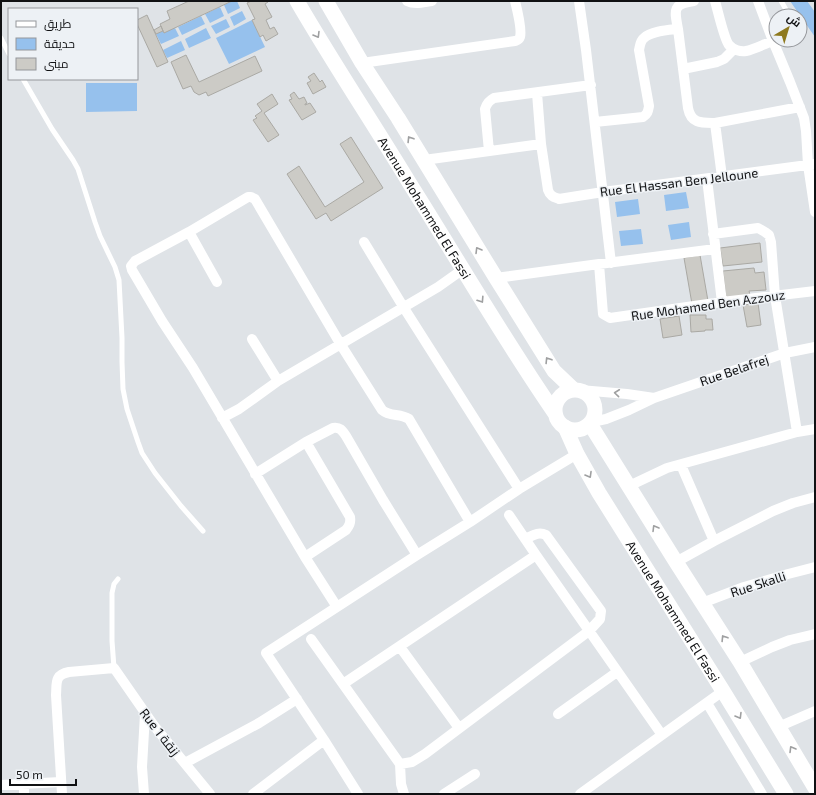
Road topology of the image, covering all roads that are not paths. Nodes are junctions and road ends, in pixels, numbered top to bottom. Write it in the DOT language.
graph roads {
  1 [pos="297,1"];
  2 [pos="326,1"];
  3 [pos="407,1"];
  4 [pos="432,1"];
  5 [pos="515,1"];
  6 [pos="579,1"];
  7 [pos="694,1"];
  8 [pos="715,1"];
  9 [pos="758,1"];
  10 [pos="768,24"];
  11 [pos="678,29"];
  12 [pos="1,38"];
  13 [pos="768,39"];
  14 [pos="778,48"];
  15 [pos="734,49"];
  16 [pos="8,52"];
  17 [pos="362,63"];
  18 [pos="683,69"];
  19 [pos="24,80"];
  20 [pos="591,85"];
  21 [pos="537,93"];
  22 [pos="800,108"];
  23 [pos="594,122"];
  24 [pos="715,123"];
  25 [pos="541,144"];
  26 [pos="489,151"];
  27 [pos="424,160"];
  28 [pos="811,165"];
  29 [pos="722,177"];
  30 [pos="706,179"];
  31 [pos="603,192"];
  32 [pos="815,212"];
  33 [pos="189,232"];
  34 [pos="713,234"];
  35 [pos="364,242"];
  36 [pos="715,249"];
  37 [pos="611,262"];
  38 [pos="599,264"];
  39 [pos="462,270"];
  40 [pos="496,278"];
  41 [pos="217,282"];
  42 [pos="815,291"];
  43 [pos="775,296"];
  44 [pos="722,302"];
  45 [pos="404,308"];
  46 [pos="252,339"];
  47 [pos="341,345"];
  48 [pos="815,348"];
  49 [pos="785,353"];
  50 [pos="278,381"];
  51 [pos="577,390"];
  52 [pos="654,398"];
  53 [pos="554,412"];
  54 [pos="222,418"];
  55 [pos="591,423"];
  56 [pos="564,428"];
  57 [pos="815,429"];
  58 [pos="797,432"];
  59 [pos="306,442"];
  60 [pos="577,454"];
  61 [pos="681,465"];
  62 [pos="256,474"];
  63 [pos="629,486"];
  64 [pos="519,489"];
  65 [pos="815,497"];
  66 [pos="509,515"];
  67 [pos="470,522"];
  68 [pos="203,531"];
  69 [pos="525,539"];
  70 [pos="714,541"];
  71 [pos="417,555"];
  72 [pos="536,556"];
  73 [pos="305,557"];
  74 [pos="676,562"];
  75 [pos="815,567"];
  76 [pos="118,579"];
  77 [pos="702,603"];
  78 [pos="336,607"];
  79 [pos="589,631"];
  80 [pos="815,634"];
  81 [pos="311,639"];
  82 [pos="400,647"];
  83 [pos="740,662"];
  84 [pos="114,668"];
  85 [pos="617,672"];
  86 [pos="343,684"];
  87 [pos="723,691"];
  88 [pos="297,700"];
  89 [pos="707,704"];
  90 [pos="815,711"];
  91 [pos="145,714"];
  92 [pos="558,714"];
  93 [pos="778,726"];
  94 [pos="459,728"];
  95 [pos="662,735"];
  96 [pos="324,740"];
  97 [pos="184,763"];
  98 [pos="400,764"];
  99 [pos="475,774"];
  100 [pos="61,782"];
  101 [pos="24,783"];
  102 [pos="814,784"];
  103 [pos="1,785"];
  104 [pos="357,793"];
  105 [pos="24,794"];
  106 [pos="62,794"];
  107 [pos="144,794"];
  108 [pos="210,794"];
  109 [pos="253,794"];
  110 [pos="404,794"];
  111 [pos="444,794"];
  112 [pos="580,794"];
  113 [pos="762,794"];
  114 [pos="786,794"];
  1 -- 39 [label="main road, Avenue Mohammed El Fassi, one-way"];
  2 -- 17 [label="main road, Avenue Mohammed El Fassi"];
  3 -- 4 [label="street"];
  5 -- 17 [label="street"];
  6 -- 20 [label="street"];
  7 -- 11 [label="street"];
  8 -- 15 [label="street"];
  9 -- 10 [label="street"];
  11 -- 18 [label="street"];
  11 -- 23 [label="street"];
  12 -- 16 [label="lane"];
  13 -- 15 [label="street"];
  14 -- 22 [label="street"];
  15 -- 18 [label="street"];
  27 -- 17 [label="main road, Avenue Mohammed El Fassi, one-way"];
  18 -- 24 [label="street"];
  19 -- 68 [label="lane"];
  20 -- 21 [label="street"];
  20 -- 23 [label="street"];
  21 -- 25 [label="street"];
  21 -- 26 [label="street"];
  22 -- 24 [label="street"];
  22 -- 28 [label="street"];
  23 -- 31 [label="street"];
  24 -- 29 [label="street"];
  25 -- 26 [label="street"];
  25 -- 31 [label="street, Rue El Hassan Ben Jelloune"];
  26 -- 27 [label="street"];
  40 -- 27 [label="main road, Avenue Mohammed El Fassi, one-way"];
  28 -- 29 [label="street, Rue El Hassan Ben Jelloune"];
  28 -- 32 [label="street"];
  29 -- 30 [label="street, Rue El Hassan Ben Jelloune"];
  30 -- 31 [label="street, Rue El Hassan Ben Jelloune"];
  30 -- 34 [label="street"];
  31 -- 37 [label="street"];
  33 -- 41 [label="street"];
  33 -- 47 [label="street"];
  33 -- 54 [label="street"];
  34 -- 36 [label="street"];
  34 -- 43 [label="street"];
  35 -- 45 [label="street"];
  36 -- 37 [label="street"];
  36 -- 44 [label="street"];
  37 -- 38 [label="street"];
  38 -- 40 [label="street"];
  38 -- 44 [label="street, Rue Mohamed Ben Azzouz"];
  39 -- 45 [label="street"];
  39 -- 53 [label="main road, Avenue Mohammed El Fassi, one-way"];
  51 -- 40 [label="main road, Avenue Mohammed El Fassi, one-way"];
  42 -- 43 [label="street, Rue Mohamed Ben Azzouz"];
  43 -- 44 [label="street, Rue Mohamed Ben Azzouz"];
  43 -- 49 [label="street"];
  45 -- 47 [label="street"];
  45 -- 64 [label="street"];
  46 -- 50 [label="street"];
  47 -- 50 [label="street"];
  47 -- 67 [label="street"];
  48 -- 49 [label="street, Rue Belafrej"];
  49 -- 52 [label="street, Rue Belafrej"];
  49 -- 58 [label="street"];
  50 -- 54 [label="street"];
  52 -- 51 [label="street, Rue Belafrej, one-way"];
  51 -- 53 [label="main road"];
  51 -- 55 [label="main road, Avenue Mohammed El Fassi"];
  52 -- 55 [label="street, Rue Belafrej"];
  53 -- 56 [label="main road, Avenue Mohammed El Fassi"];
  54 -- 62 [label="street"];
  55 -- 56 [label="main road"];
  55 -- 63 [label="main road"];
  56 -- 60 [label="main road, Avenue Mohammed El Fassi"];
  57 -- 58 [label="street"];
  58 -- 61 [label="street"];
  59 -- 62 [label="street"];
  59 -- 71 [label="street"];
  59 -- 73 [label="street"];
  60 -- 64 [label="street"];
  60 -- 87 [label="main road, Avenue Mohammed El Fassi, one-way"];
  61 -- 63 [label="street"];
  61 -- 70 [label="street"];
  62 -- 73 [label="street"];
  74 -- 63 [label="main road, one-way"];
  64 -- 67 [label="street"];
  65 -- 70 [label="street"];
  66 -- 69 [label="street"];
  67 -- 71 [label="street"];
  69 -- 72 [label="street"];
  69 -- 79 [label="street"];
  70 -- 74 [label="street"];
  71 -- 78 [label="street"];
  72 -- 79 [label="street"];
  72 -- 82 [label="street"];
  73 -- 78 [label="street"];
  74 -- 77 [label="main road"];
  75 -- 77 [label="street, Rue Skalli"];
  76 -- 84 [label="lane"];
  83 -- 77 [label="main road, one-way"];
  78 -- 88 [label="street"];
  79 -- 85 [label="street"];
  79 -- 94 [label="street"];
  80 -- 83 [label="street"];
  81 -- 86 [label="street"];
  82 -- 86 [label="street"];
  82 -- 94 [label="street"];
  83 -- 93 [label="main road"];
  84 -- 91 [label="street, Rue 1 زنقة"];
  84 -- 100 [label="street"];
  85 -- 92 [label="street"];
  85 -- 95 [label="street"];
  86 -- 98 [label="street"];
  87 -- 89 [label="street"];
  87 -- 114 [label="main road, Avenue Mohammed El Fassi, one-way"];
  88 -- 96 [label="street"];
  88 -- 97 [label="street"];
  89 -- 95 [label="street"];
  89 -- 113 [label="street"];
  90 -- 93 [label="street"];
  91 -- 97 [label="street, Rue 1 زنقة"];
  91 -- 107 [label="street"];
  102 -- 93 [label="main road, one-way"];
  94 -- 98 [label="street"];
  95 -- 112 [label="street"];
  96 -- 104 [label="street"];
  96 -- 109 [label="street"];
  97 -- 108 [label="street, Rue 1 زنقة"];
  98 -- 110 [label="street"];
  99 -- 111 [label="street"];
  100 -- 101 [label="street"];
  100 -- 106 [label="street"];
  101 -- 103 [label="street"];
  101 -- 105 [label="street"];
}
